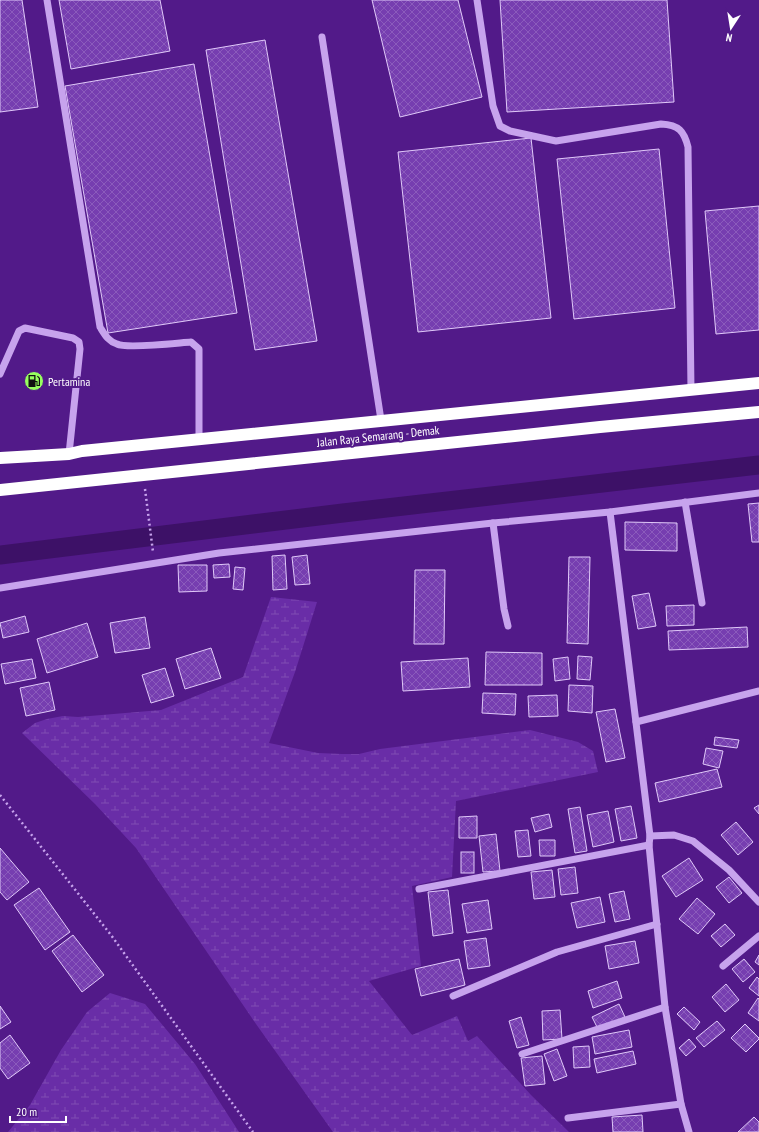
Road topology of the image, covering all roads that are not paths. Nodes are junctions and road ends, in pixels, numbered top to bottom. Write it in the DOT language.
graph roads {
  1 [pos="47,0"];
  2 [pos="477,0"];
  3 [pos="322,37"];
  4 [pos="0,374"];
  5 [pos="759,383"];
  6 [pos="691,390"];
  7 [pos="759,412"];
  8 [pos="381,420"];
  9 [pos="199,439"];
  10 [pos="69,454"];
  11 [pos="0,458"];
  12 [pos="0,490"];
  13 [pos="759,493"];
  14 [pos="685,502"];
  15 [pos="610,512"];
  16 [pos="493,523"];
  17 [pos="0,588"];
  18 [pos="702,603"];
  19 [pos="508,626"];
  20 [pos="759,690"];
  21 [pos="636,722"];
  22 [pos="650,836"];
  23 [pos="649,846"];
  24 [pos="419,889"];
  25 [pos="759,902"];
  26 [pos="657,924"];
  27 [pos="759,936"];
  28 [pos="723,966"];
  29 [pos="453,996"];
  30 [pos="665,1007"];
  31 [pos="522,1054"];
  32 [pos="681,1104"];
  33 [pos="568,1118"];
  34 [pos="689,1132"];
  1 -- 9 [label="street"];
  2 -- 6 [label="street"];
  3 -- 8 [label="street"];
  4 -- 10 [label="street"];
  5 -- 6 [label="highway, Jalan Raya Semarang - Demak"];
  6 -- 8 [label="highway, Jalan Raya Semarang - Demak"];
  7 -- 12 [label="highway, Jalan Raya Semarang - Demak"];
  8 -- 9 [label="highway, Jalan Raya Semarang - Demak"];
  9 -- 10 [label="highway, Jalan Raya Semarang - Demak"];
  10 -- 11 [label="highway, Jalan Raya Semarang - Demak"];
  13 -- 14 [label="street"];
  14 -- 15 [label="street"];
  14 -- 18 [label="street"];
  15 -- 16 [label="street"];
  15 -- 21 [label="street"];
  16 -- 17 [label="street"];
  16 -- 19 [label="street"];
  20 -- 21 [label="street"];
  21 -- 22 [label="street"];
  22 -- 23 [label="street"];
  22 -- 25 [label="street"];
  23 -- 24 [label="street"];
  23 -- 26 [label="street"];
  26 -- 29 [label="street"];
  26 -- 30 [label="street"];
  27 -- 28 [label="street"];
  30 -- 31 [label="street"];
  30 -- 32 [label="street"];
  32 -- 33 [label="street"];
  32 -- 34 [label="street"];
}
